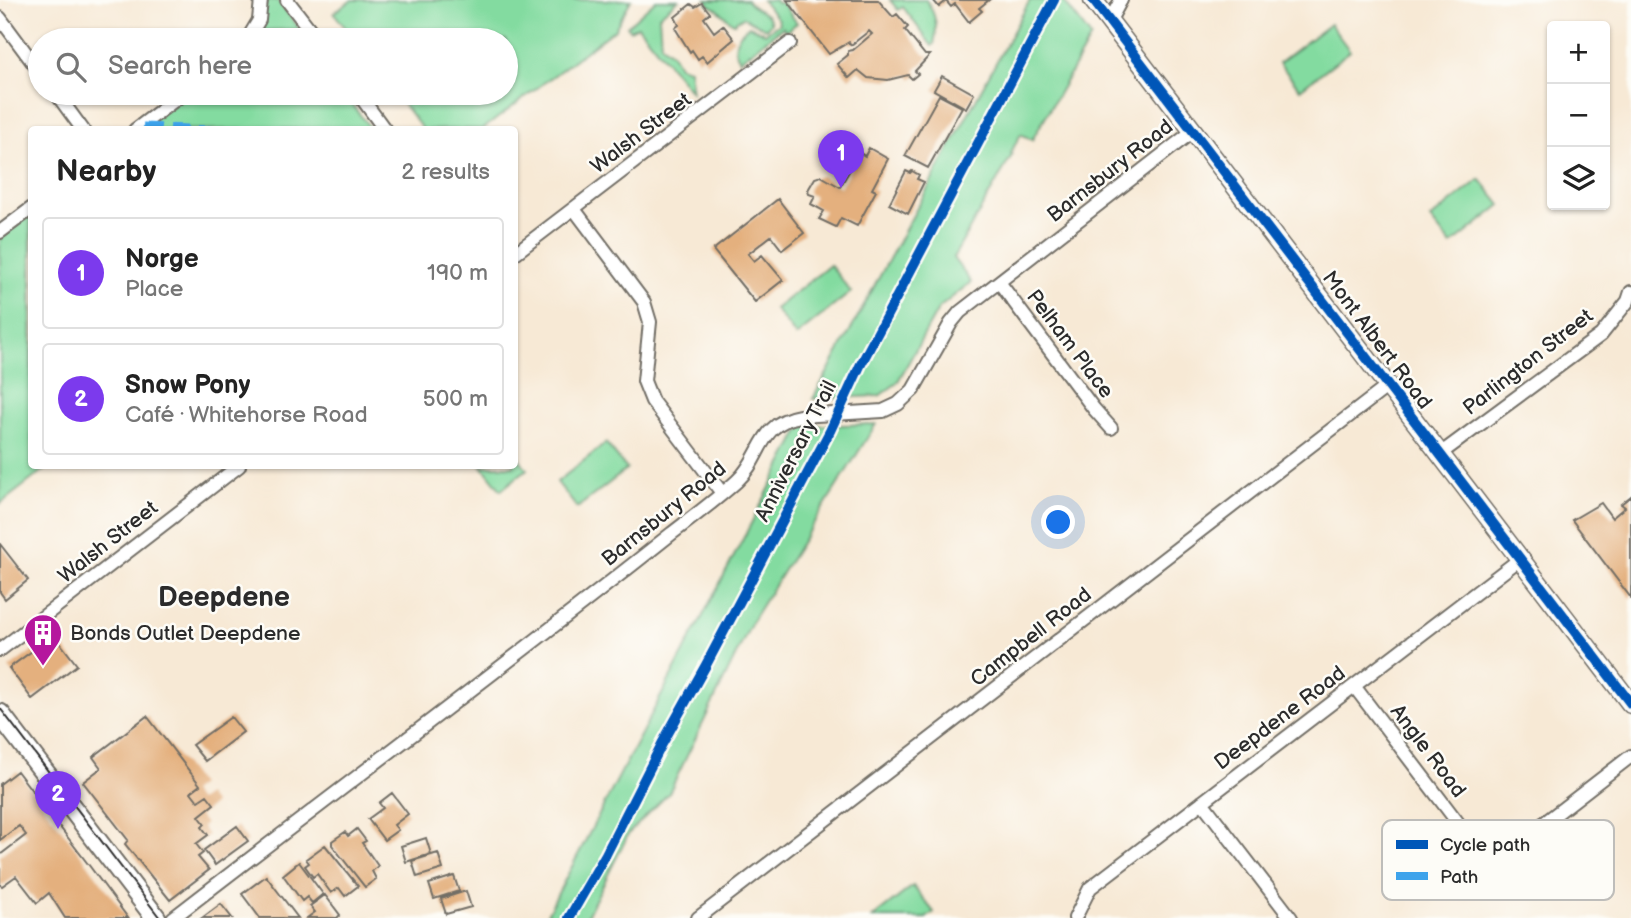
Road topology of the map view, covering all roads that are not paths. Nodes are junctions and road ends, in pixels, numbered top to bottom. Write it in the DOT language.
graph roads {
  1 [pos="261,0"];
  2 [pos="287,0"];
  3 [pos="1121,0"];
  4 [pos="1100,10"];
  5 [pos="0,18"];
  6 [pos="254,28"];
  7 [pos="309,28"];
  8 [pos="790,43"];
  9 [pos="28,56"];
  10 [pos="65,105"];
  11 [pos="168,105"];
  12 [pos="367,105"];
  13 [pos="80,126"];
  14 [pos="140,126"];
  15 [pos="382,126"];
  16 [pos="1193,131"];
  17 [pos="574,209"];
  18 [pos="28,211"];
  19 [pos="0,232"];
  20 [pos="518,251"];
  21 [pos="999,282"];
  22 [pos="1631,292"];
  23 [pos="1388,386"];
  24 [pos="1111,428"];
  25 [pos="1440,454"];
  26 [pos="235,469"];
  27 [pos="722,493"];
  28 [pos="1520,559"];
  29 [pos="0,650"];
  30 [pos="1353,686"];
  31 [pos="1631,704"];
  32 [pos="4,727"];
  33 [pos="1631,756"];
  34 [pos="1202,802"];
  35 [pos="1456,820"];
  36 [pos="1548,820"];
  37 [pos="156,918"];
  38 [pos="173,918"];
  39 [pos="698,918"];
  40 [pos="1075,918"];
  41 [pos="1291,918"];
  1 -- 6 [label="street"];
  2 -- 7 [label="street"];
  3 -- 4 [label="street"];
  4 -- 16 [label="main road, Mont Albert Road"];
  5 -- 9 [label="street"];
  8 -- 17 [label="street, Walsh Street"];
  10 -- 13 [label="street"];
  11 -- 14 [label="street"];
  12 -- 15 [label="street"];
  16 -- 21 [label="street, Barnsbury Road"];
  16 -- 23 [label="main road, Mont Albert Road"];
  17 -- 20 [label="street, Walsh Street"];
  17 -- 27 [label="street"];
  18 -- 19 [label="street"];
  21 -- 24 [label="street, Pelham Place"];
  21 -- 27 [label="street, Barnsbury Road"];
  22 -- 25 [label="street, Parlington Street"];
  23 -- 25 [label="main road, Mont Albert Road"];
  23 -- 39 [label="street, Campbell Road"];
  25 -- 28 [label="main road, Mont Albert Road"];
  26 -- 29 [label="street, Walsh Street"];
  27 -- 38 [label="street, Barnsbury Road"];
  28 -- 30 [label="street, Deepdene Road"];
  28 -- 31 [label="main road, Mont Albert Road"];
  30 -- 34 [label="street, Deepdene Road"];
  30 -- 35 [label="street, Angle Road"];
  32 -- 37 [label="main road"];
  33 -- 36 [label="street, Angle Road"];
  34 -- 40 [label="street, Deepdene Road"];
  34 -- 41 [label="street"];
}
